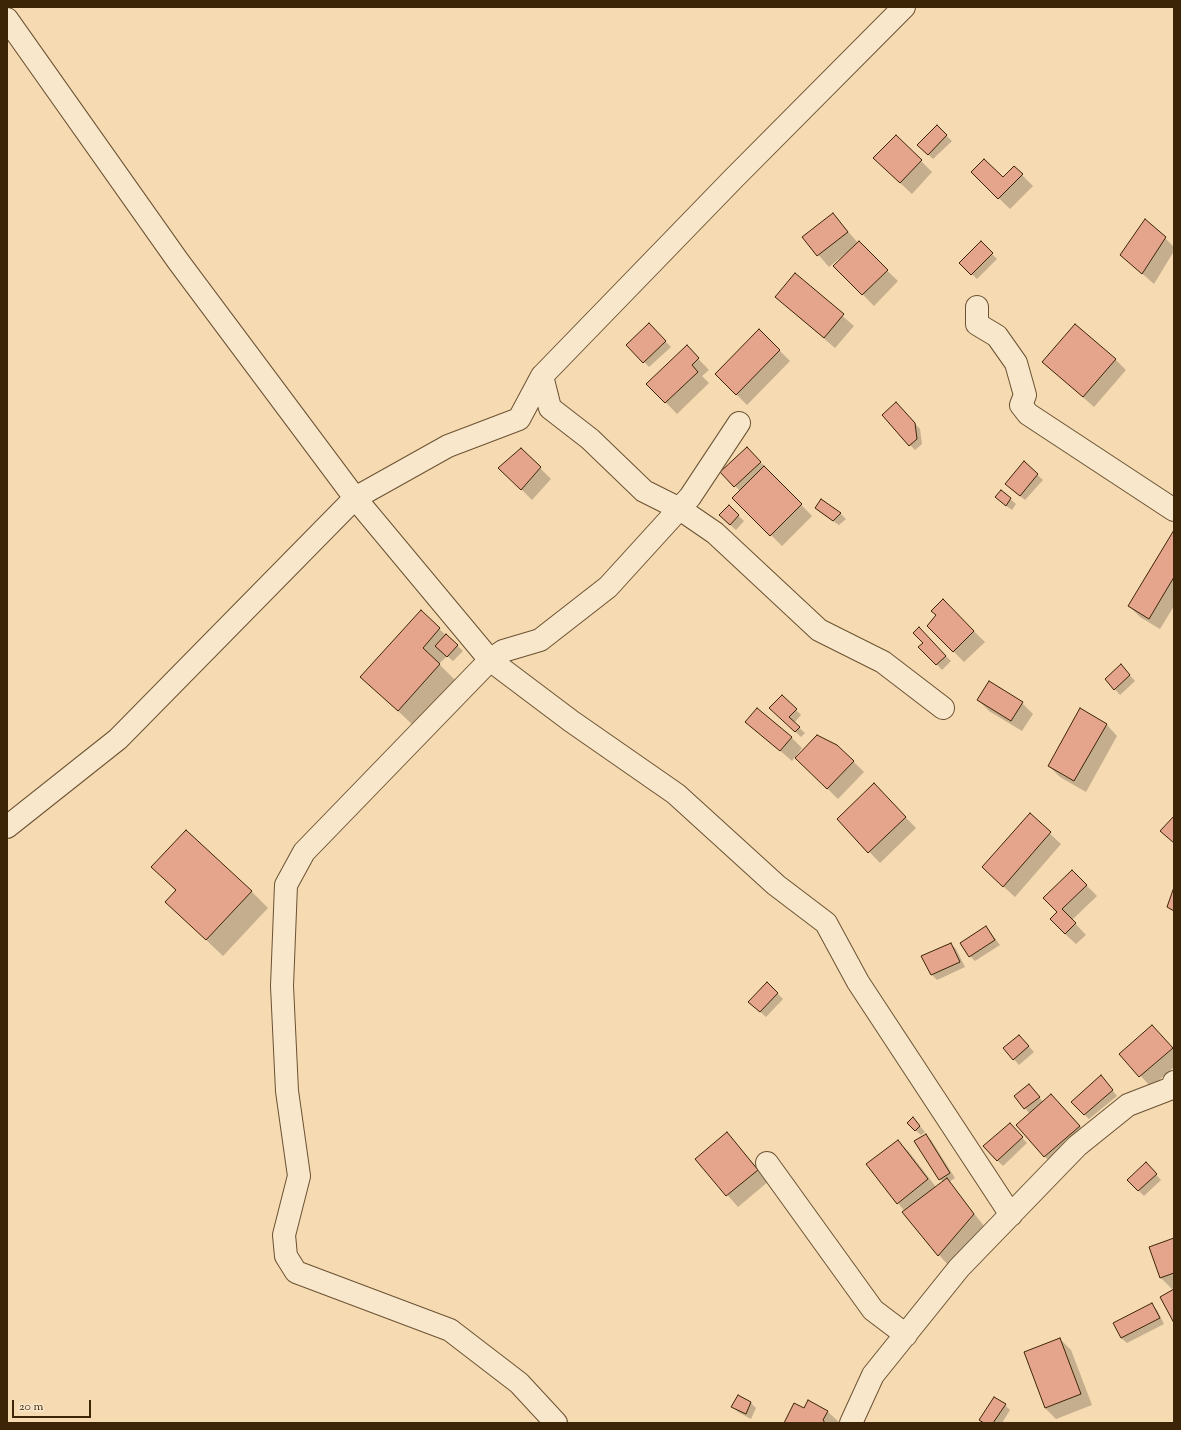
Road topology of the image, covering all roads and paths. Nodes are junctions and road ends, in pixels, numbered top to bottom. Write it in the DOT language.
graph roads {
  1 [pos="904,7"];
  2 [pos="7,18"];
  3 [pos="977,307"];
  4 [pos="542,376"];
  5 [pos="739,423"];
  6 [pos="355,498"];
  7 [pos="680,509"];
  8 [pos="1174,510"];
  9 [pos="490,660"];
  10 [pos="943,708"];
  11 [pos="7,827"];
  12 [pos="1173,1086"];
  13 [pos="767,1163"];
  14 [pos="1011,1215"];
  15 [pos="906,1335"];
  16 [pos="556,1423"];
  17 [pos="851,1423"];
  1 -- 4 [label="street"];
  2 -- 6 [label="street"];
  3 -- 8 [label="street"];
  4 -- 6 [label="street"];
  4 -- 7 [label="street"];
  5 -- 7 [label="street"];
  6 -- 9 [label="street"];
  6 -- 11 [label="street"];
  7 -- 9 [label="street"];
  7 -- 10 [label="street"];
  9 -- 14 [label="street"];
  9 -- 16 [label="street"];
  12 -- 14 [label="street"];
  13 -- 15 [label="street"];
  14 -- 15 [label="street"];
  15 -- 17 [label="street"];
}
